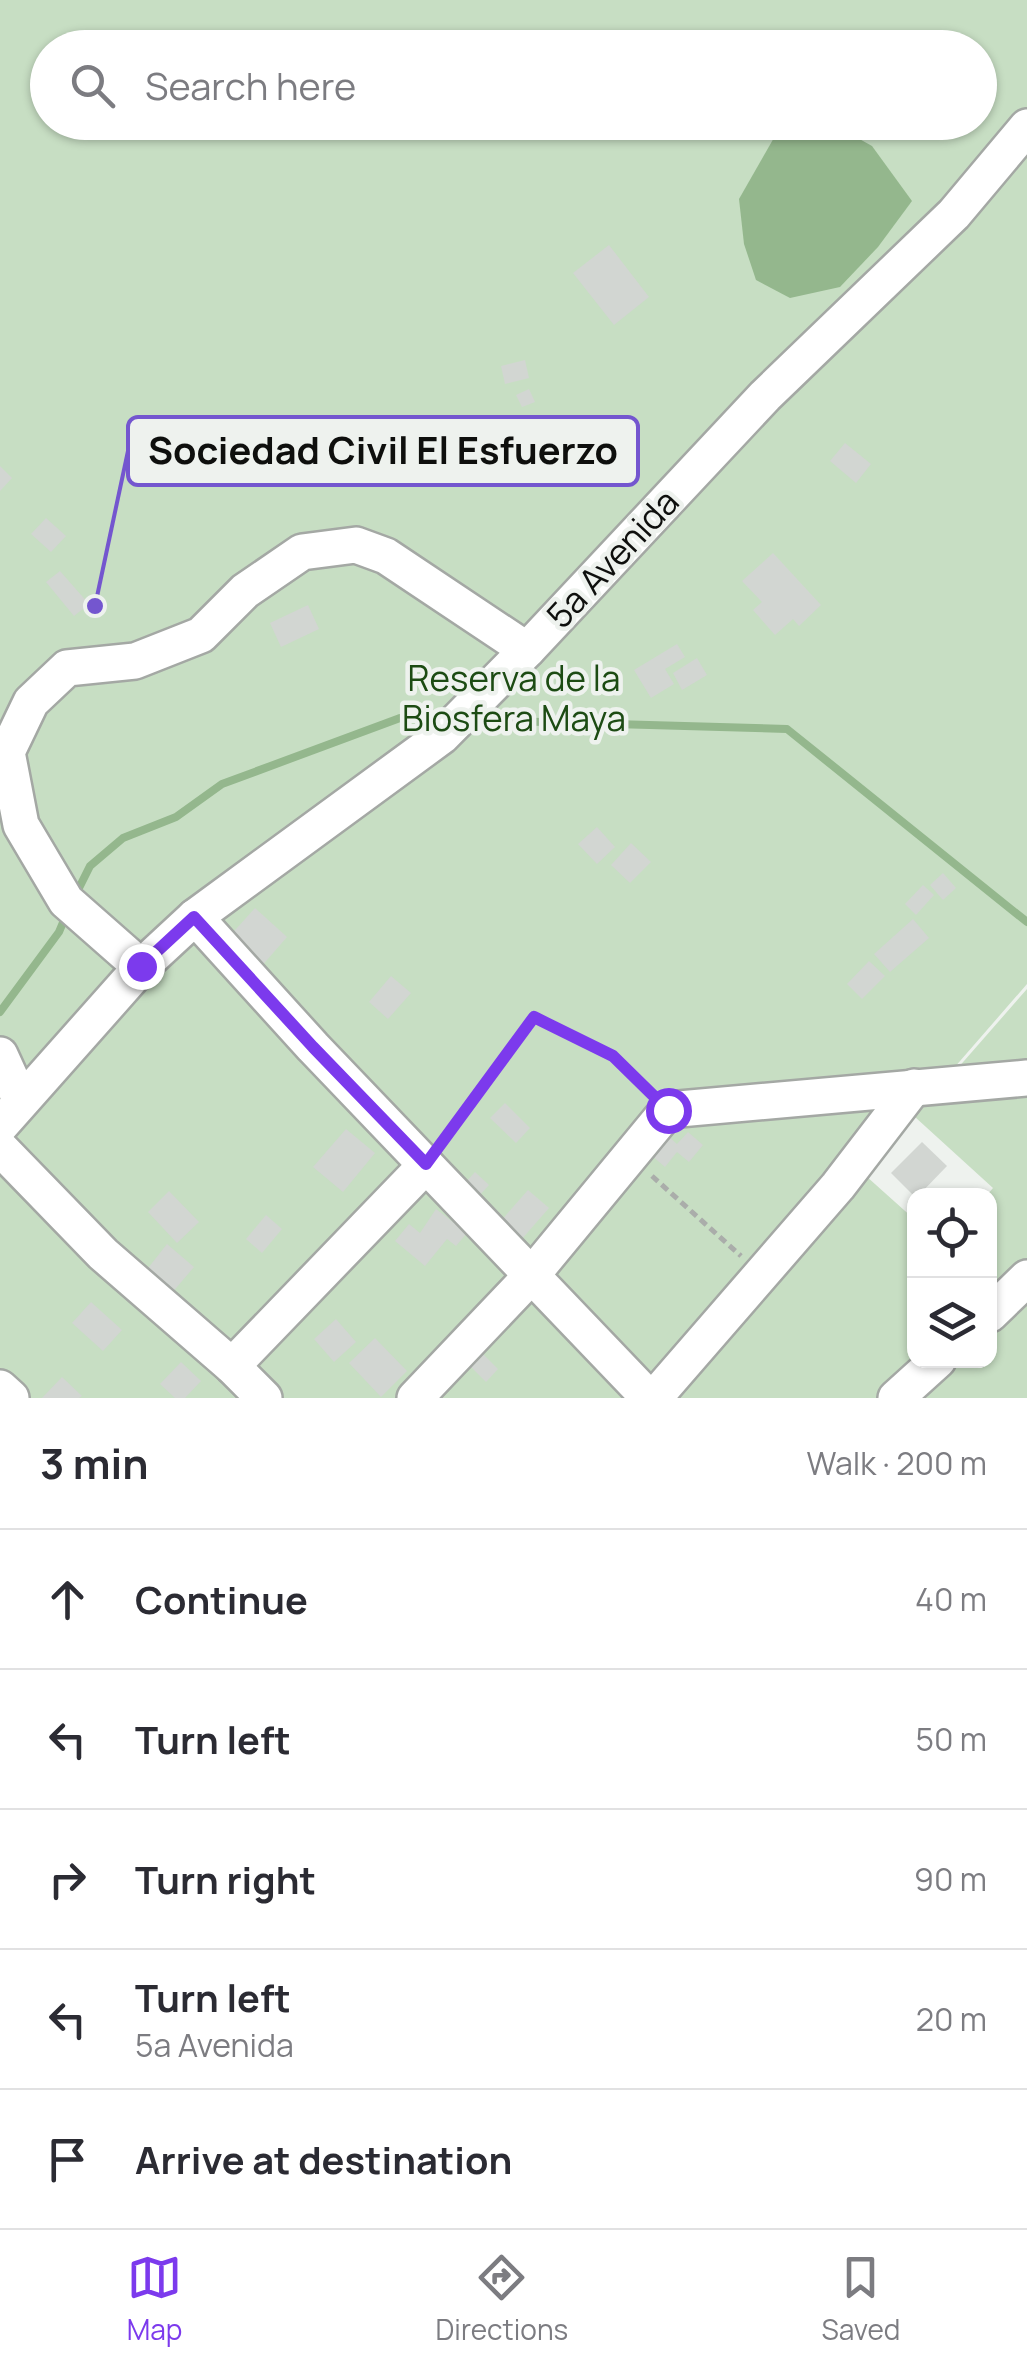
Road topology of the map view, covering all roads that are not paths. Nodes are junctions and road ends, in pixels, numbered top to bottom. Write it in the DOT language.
graph roads {
  1 [pos="1027,127"];
  2 [pos="527,650"];
  3 [pos="194,917"];
  4 [pos="141,966"];
  5 [pos="0,1056"];
  6 [pos="1027,1078"];
  7 [pos="914,1087"];
  8 [pos="11,1114"];
  9 [pos="0,1148"];
  10 [pos="426,1164"];
  11 [pos="531,1276"];
  12 [pos="1027,1278"];
  13 [pos="997,1307"];
  14 [pos="232,1366"];
  15 [pos="929,1368"];
  16 [pos="0,1388"];
  17 [pos="11,1398"];
  18 [pos="264,1398"];
  19 [pos="416,1398"];
  20 [pos="651,1398"];
  21 [pos="896,1398"];
  1 -- 2 [label="street, 5a Avenida"];
  2 -- 3 [label="street, 5a Avenida"];
  2 -- 4 [label="street"];
  3 -- 4 [label="street, 5a Avenida"];
  3 -- 10 [label="street"];
  4 -- 8 [label="street, 5a Avenida"];
  5 -- 8 [label="street"];
  6 -- 7 [label="street"];
  7 -- 11 [label="street"];
  7 -- 20 [label="street"];
  9 -- 14 [label="street"];
  10 -- 11 [label="street"];
  10 -- 14 [label="street"];
  11 -- 19 [label="street"];
  11 -- 20 [label="street"];
  12 -- 13 [label="street"];
  14 -- 18 [label="street"];
  15 -- 21 [label="street"];
  16 -- 17 [label="street"];
}
